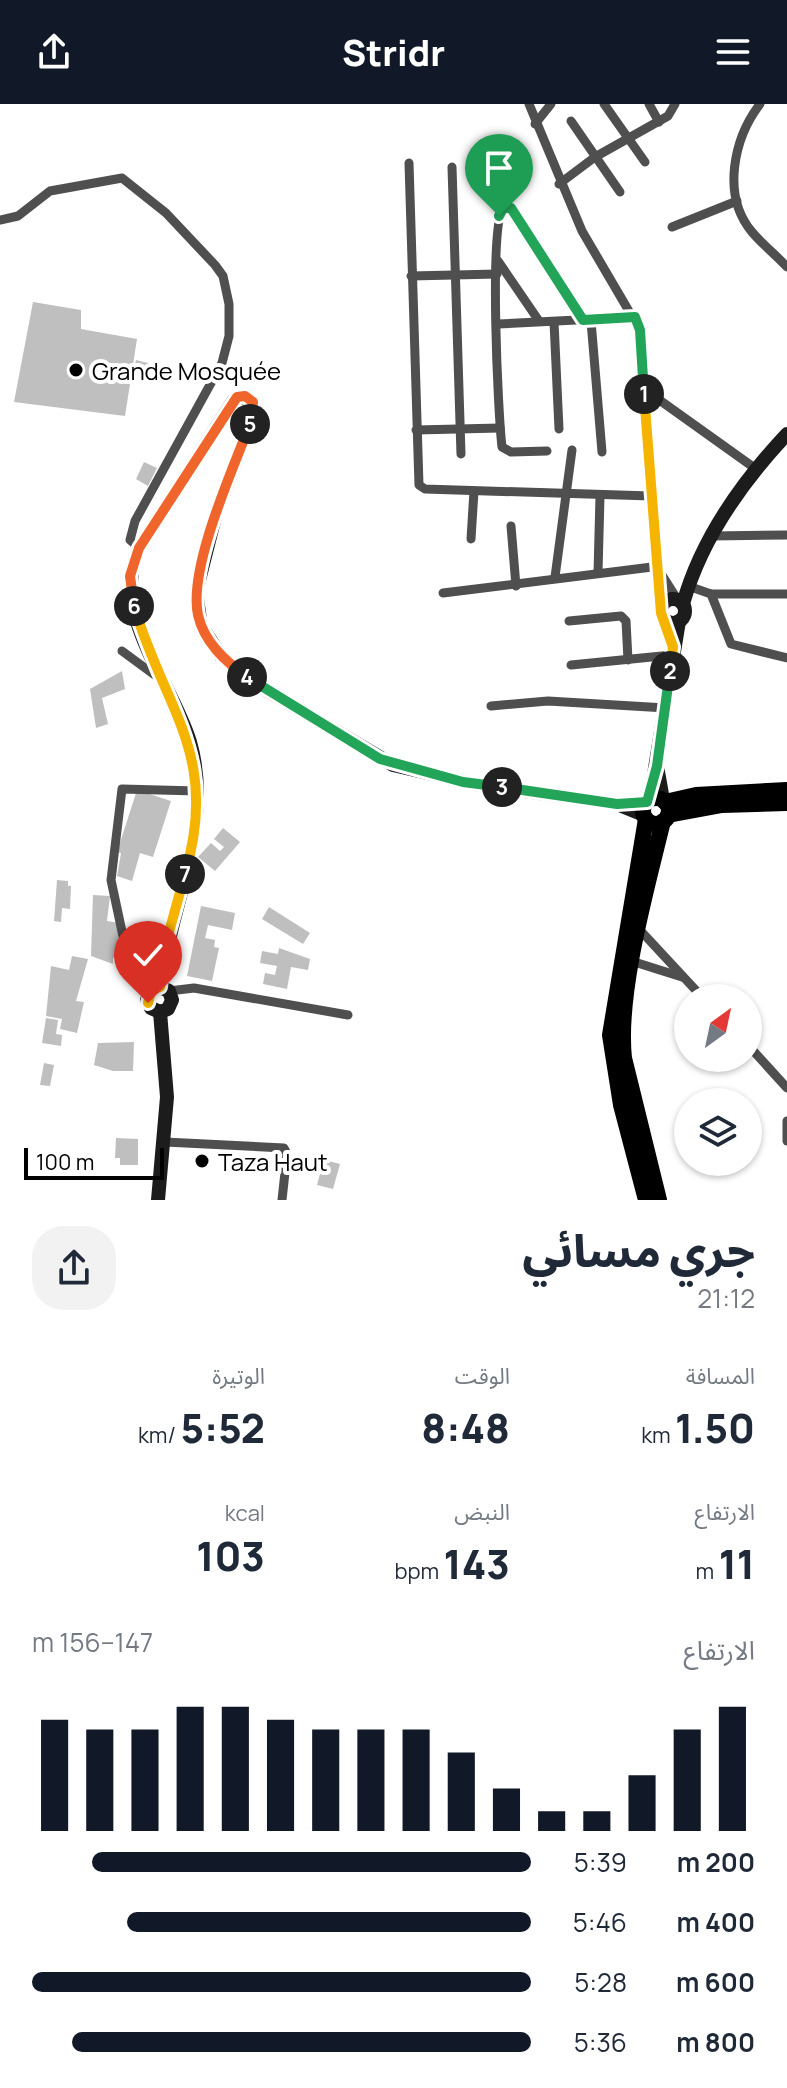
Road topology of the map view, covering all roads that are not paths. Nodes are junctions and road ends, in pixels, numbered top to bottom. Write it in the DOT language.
graph roads {
  1 [pos="529,104"];
  2 [pos="551,104"];
  3 [pos="604,104"];
  4 [pos="649,104"];
  5 [pos="675,104"];
  6 [pos="760,104"];
  7 [pos="571,121"];
  8 [pos="659,122"];
  9 [pos="535,124"];
  10 [pos="627,136"];
  11 [pos="595,157"];
  12 [pos="645,162"];
  13 [pos="409,163"];
  14 [pos="452,167"];
  15 [pos="559,184"];
  16 [pos="620,192"];
  17 [pos="737,201"];
  18 [pos="0,220"];
  19 [pos="672,227"];
  20 [pos="497,259"];
  21 [pos="787,267"];
  22 [pos="497,274"];
  23 [pos="455,275"];
  24 [pos="411,276"];
  25 [pos="635,317"];
  26 [pos="587,320"];
  27 [pos="539,321"];
  28 [pos="554,322"];
  29 [pos="498,324"];
  30 [pos="644,389"];
  31 [pos="460,428"];
  32 [pos="500,428"];
  33 [pos="559,429"];
  34 [pos="416,430"];
  35 [pos="787,434"];
  36 [pos="572,450"];
  37 [pos="547,451"];
  38 [pos="602,452"];
  39 [pos="461,454"];
  40 [pos="756,469"];
  41 [pos="474,491"];
  42 [pos="563,496"];
  43 [pos="600,496"];
  44 [pos="651,496"];
  45 [pos="511,526"];
  46 [pos="787,535"];
  47 [pos="712,536"];
  48 [pos="471,539"];
  49 [pos="142,544"];
  50 [pos="660,569"];
  51 [pos="598,573"];
  52 [pos="555,577"];
  53 [pos="516,586"];
  54 [pos="688,586"];
  55 [pos="443,593"];
  56 [pos="711,594"];
  57 [pos="787,594"];
  58 [pos="673,610"];
  59 [pos="569,621"];
  60 [pos="122,651"];
  61 [pos="673,651"];
  62 [pos="787,658"];
  63 [pos="628,660"];
  64 [pos="571,665"];
  65 [pos="163,681"];
  66 [pos="491,706"];
  67 [pos="666,708"];
  68 [pos="787,790"];
  69 [pos="197,791"];
  70 [pos="787,803"];
  71 [pos="656,809"];
  72 [pos="639,929"];
  73 [pos="163,960"];
  74 [pos="628,960"];
  75 [pos="682,977"];
  76 [pos="689,984"];
  77 [pos="164,989"];
  78 [pos="348,1015"];
  79 [pos="762,1060"];
  80 [pos="787,1088"];
  81 [pos="787,1121"];
  82 [pos="787,1141"];
  83 [pos="165,1142"];
  84 [pos="158,1200"];
  85 [pos="282,1200"];
  86 [pos="646,1200"];
  87 [pos="659,1200"];
  1 -- 9 [label="street"];
  2 -- 9 [label="street"];
  3 -- 10 [label="street"];
  4 -- 8 [label="street"];
  5 -- 8 [label="street"];
  6 -- 17 [label="street"];
  7 -- 11 [label="street"];
  8 -- 10 [label="street"];
  9 -- 15 [label="street"];
  10 -- 11 [label="street"];
  10 -- 12 [label="street"];
  11 -- 15 [label="street"];
  11 -- 16 [label="street"];
  13 -- 24 [label="street"];
  14 -- 23 [label="street"];
  15 -- 25 [label="street"];
  17 -- 19 [label="street"];
  17 -- 21 [label="street"];
  18 -- 49 [label="street"];
  20 -- 22 [label="street"];
  20 -- 26 [label="street"];
  20 -- 27 [label="street"];
  22 -- 23 [label="street"];
  22 -- 29 [label="street"];
  23 -- 24 [label="street"];
  23 -- 31 [label="street"];
  24 -- 34 [label="street"];
  25 -- 26 [label="street"];
  25 -- 30 [label="street"];
  26 -- 28 [label="street"];
  26 -- 38 [label="street"];
  27 -- 28 [label="street"];
  27 -- 29 [label="street"];
  28 -- 33 [label="street"];
  29 -- 32 [label="street"];
  30 -- 40 [label="street"];
  30 -- 44 [label="street"];
  31 -- 32 [label="street"];
  31 -- 34 [label="street"];
  31 -- 39 [label="street"];
  32 -- 37 [label="street"];
  34 -- 41 [label="street"];
  35 -- 40 [label="street"];
  36 -- 42 [label="street"];
  40 -- 47 [label="street"];
  41 -- 42 [label="street"];
  41 -- 48 [label="street"];
  42 -- 43 [label="street"];
  42 -- 52 [label="street"];
  43 -- 44 [label="street"];
  43 -- 51 [label="street"];
  44 -- 50 [label="street"];
  45 -- 53 [label="street"];
  46 -- 47 [label="street"];
  47 -- 54 [label="street"];
  49 -- 65 [label="street"];
  49 -- 71 [label="street"];
  50 -- 51 [label="street"];
  50 -- 58 [label="street"];
  50 -- 58 [label="street"];
  51 -- 52 [label="street"];
  52 -- 53 [label="street"];
  53 -- 55 [label="street"];
  54 -- 56 [label="street"];
  54 -- 58 [label="street"];
  56 -- 57 [label="street"];
  56 -- 62 [label="street"];
  58 -- 61 [label="street"];
  59 -- 63 [label="street"];
  60 -- 65 [label="street"];
  61 -- 63 [label="street"];
  61 -- 67 [label="street"];
  63 -- 64 [label="street"];
  65 -- 69 [label="street"];
  66 -- 67 [label="street"];
  67 -- 71 [label="street"];
  68 -- 71 [label="main road"];
  69 -- 73 [label="street"];
  69 -- 73 [label="street"];
  70 -- 71 [label="main road"];
  71 -- 72 [label="main road"];
  71 -- 74 [label="main road"];
  72 -- 74 [label="main road"];
  72 -- 75 [label="street"];
  73 -- 77 [label="street"];
  74 -- 75 [label="street"];
  74 -- 86 [label="main road"];
  74 -- 87 [label="main road"];
  75 -- 76 [label="street"];
  77 -- 78 [label="street"];
  77 -- 83 [label="street"];
  79 -- 80 [label="street"];
  81 -- 82 [label="street"];
  83 -- 84 [label="street"];
  83 -- 85 [label="street"];
}
